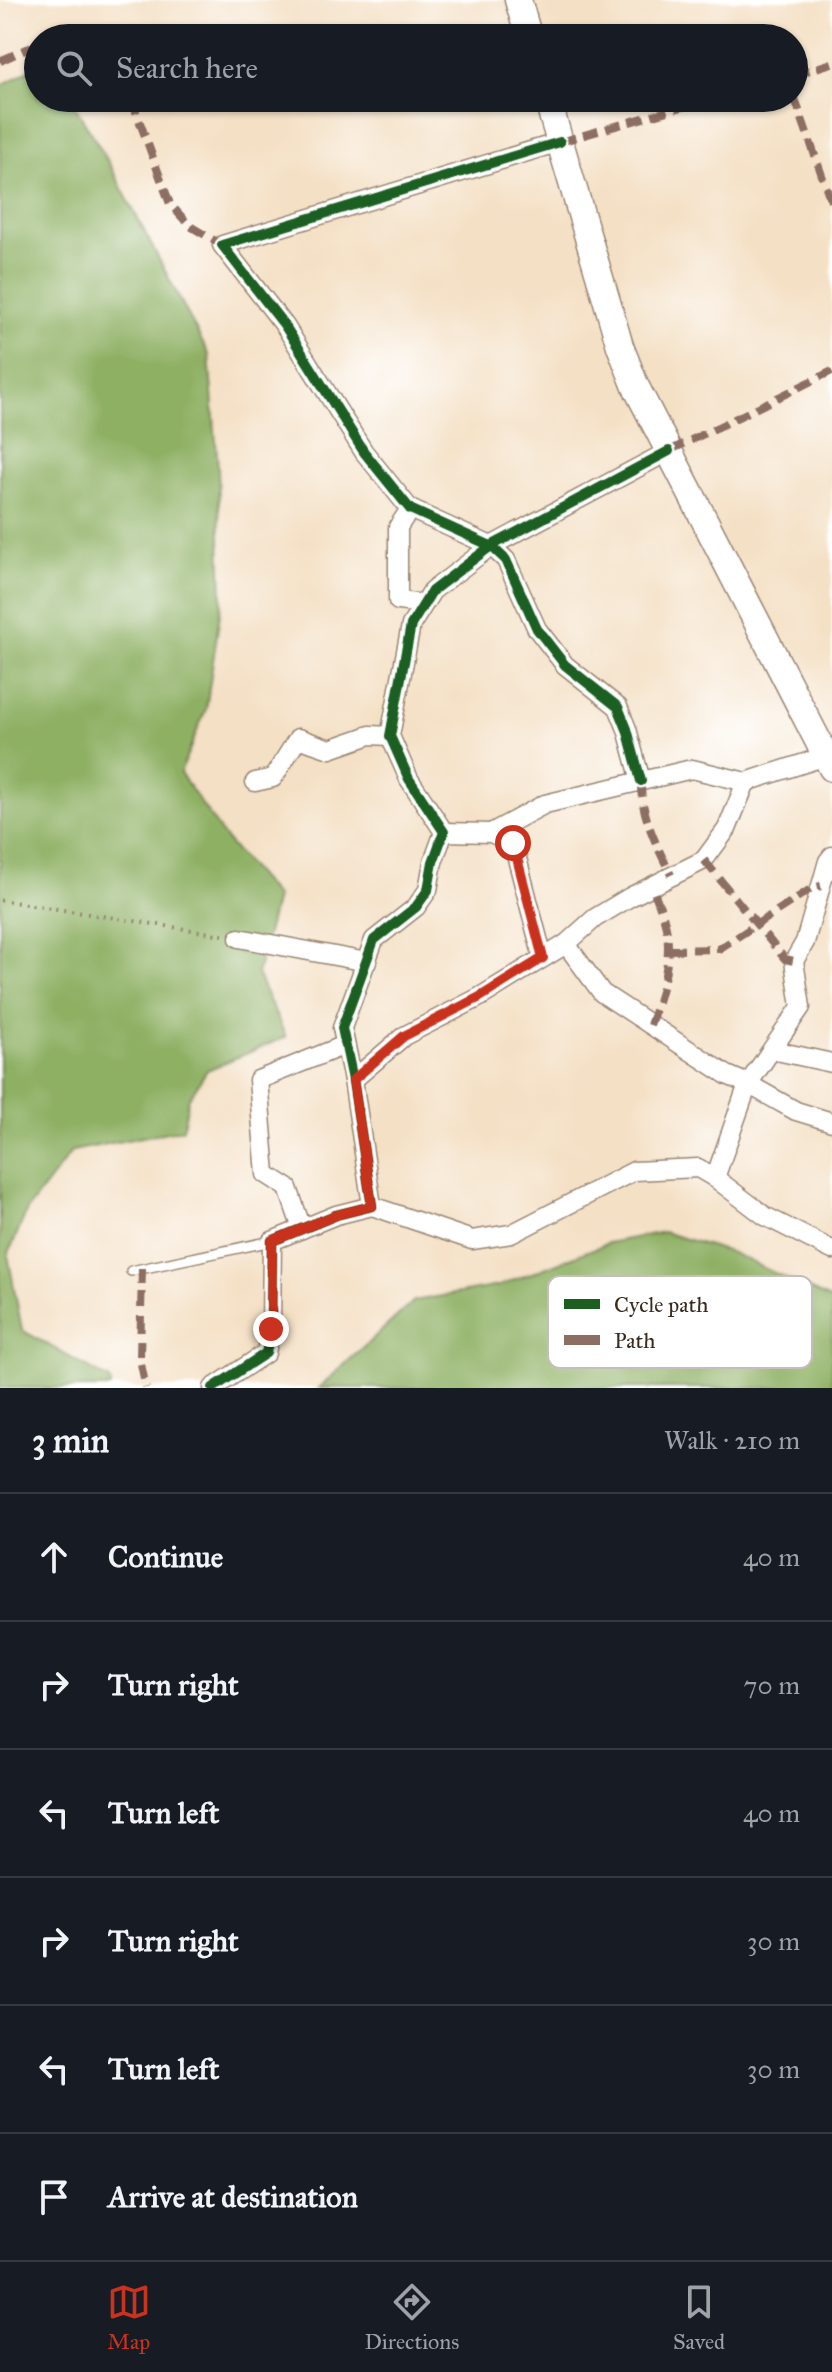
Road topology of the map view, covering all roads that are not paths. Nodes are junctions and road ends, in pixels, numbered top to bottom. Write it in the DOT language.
graph roads {
  1 [pos="518,0"];
  2 [pos="525,24"];
  3 [pos="551,112"];
  4 [pos="560,142"];
  5 [pos="669,451"];
  6 [pos="410,509"];
  7 [pos="491,546"];
  8 [pos="424,604"];
  9 [pos="390,736"];
  10 [pos="829,762"];
  11 [pos="641,781"];
  12 [pos="255,782"];
  13 [pos="746,782"];
  14 [pos="444,832"];
  15 [pos="491,833"];
  16 [pos="832,856"];
  17 [pos="239,938"];
  18 [pos="566,944"];
  19 [pos="543,958"];
  20 [pos="367,962"];
  21 [pos="345,1045"];
  22 [pos="772,1050"];
  23 [pos="832,1063"];
  24 [pos="353,1080"];
  25 [pos="748,1084"];
  26 [pos="832,1122"];
  27 [pos="715,1178"];
  28 [pos="372,1206"];
  29 [pos="302,1229"];
  30 [pos="272,1241"];
  31 [pos="832,1250"];
  32 [pos="131,1271"];
  33 [pos="213,1388"];
  1 -- 2 [label="street"];
  3 -- 4 [label="street"];
  4 -- 5 [label="street"];
  4 -- 6 [label="street"];
  5 -- 7 [label="street"];
  5 -- 10 [label="street"];
  6 -- 7 [label="street"];
  6 -- 8 [label="street"];
  7 -- 8 [label="street"];
  7 -- 11 [label="street"];
  8 -- 9 [label="street"];
  9 -- 12 [label="street"];
  9 -- 14 [label="street"];
  10 -- 13 [label="street"];
  11 -- 13 [label="street"];
  11 -- 15 [label="street"];
  13 -- 18 [label="street"];
  14 -- 15 [label="street"];
  14 -- 20 [label="street"];
  15 -- 19 [label="street"];
  16 -- 22 [label="street"];
  17 -- 20 [label="street"];
  18 -- 19 [label="street"];
  18 -- 25 [label="street"];
  19 -- 24 [label="street"];
  20 -- 21 [label="street"];
  21 -- 24 [label="street"];
  21 -- 29 [label="street"];
  22 -- 23 [label="street"];
  22 -- 25 [label="street"];
  24 -- 28 [label="street"];
  25 -- 26 [label="street"];
  25 -- 27 [label="street"];
  27 -- 28 [label="street"];
  27 -- 31 [label="street"];
  28 -- 29 [label="street"];
  29 -- 30 [label="street"];
  30 -- 32 [label="lane"];
  30 -- 33 [label="street"];
}
